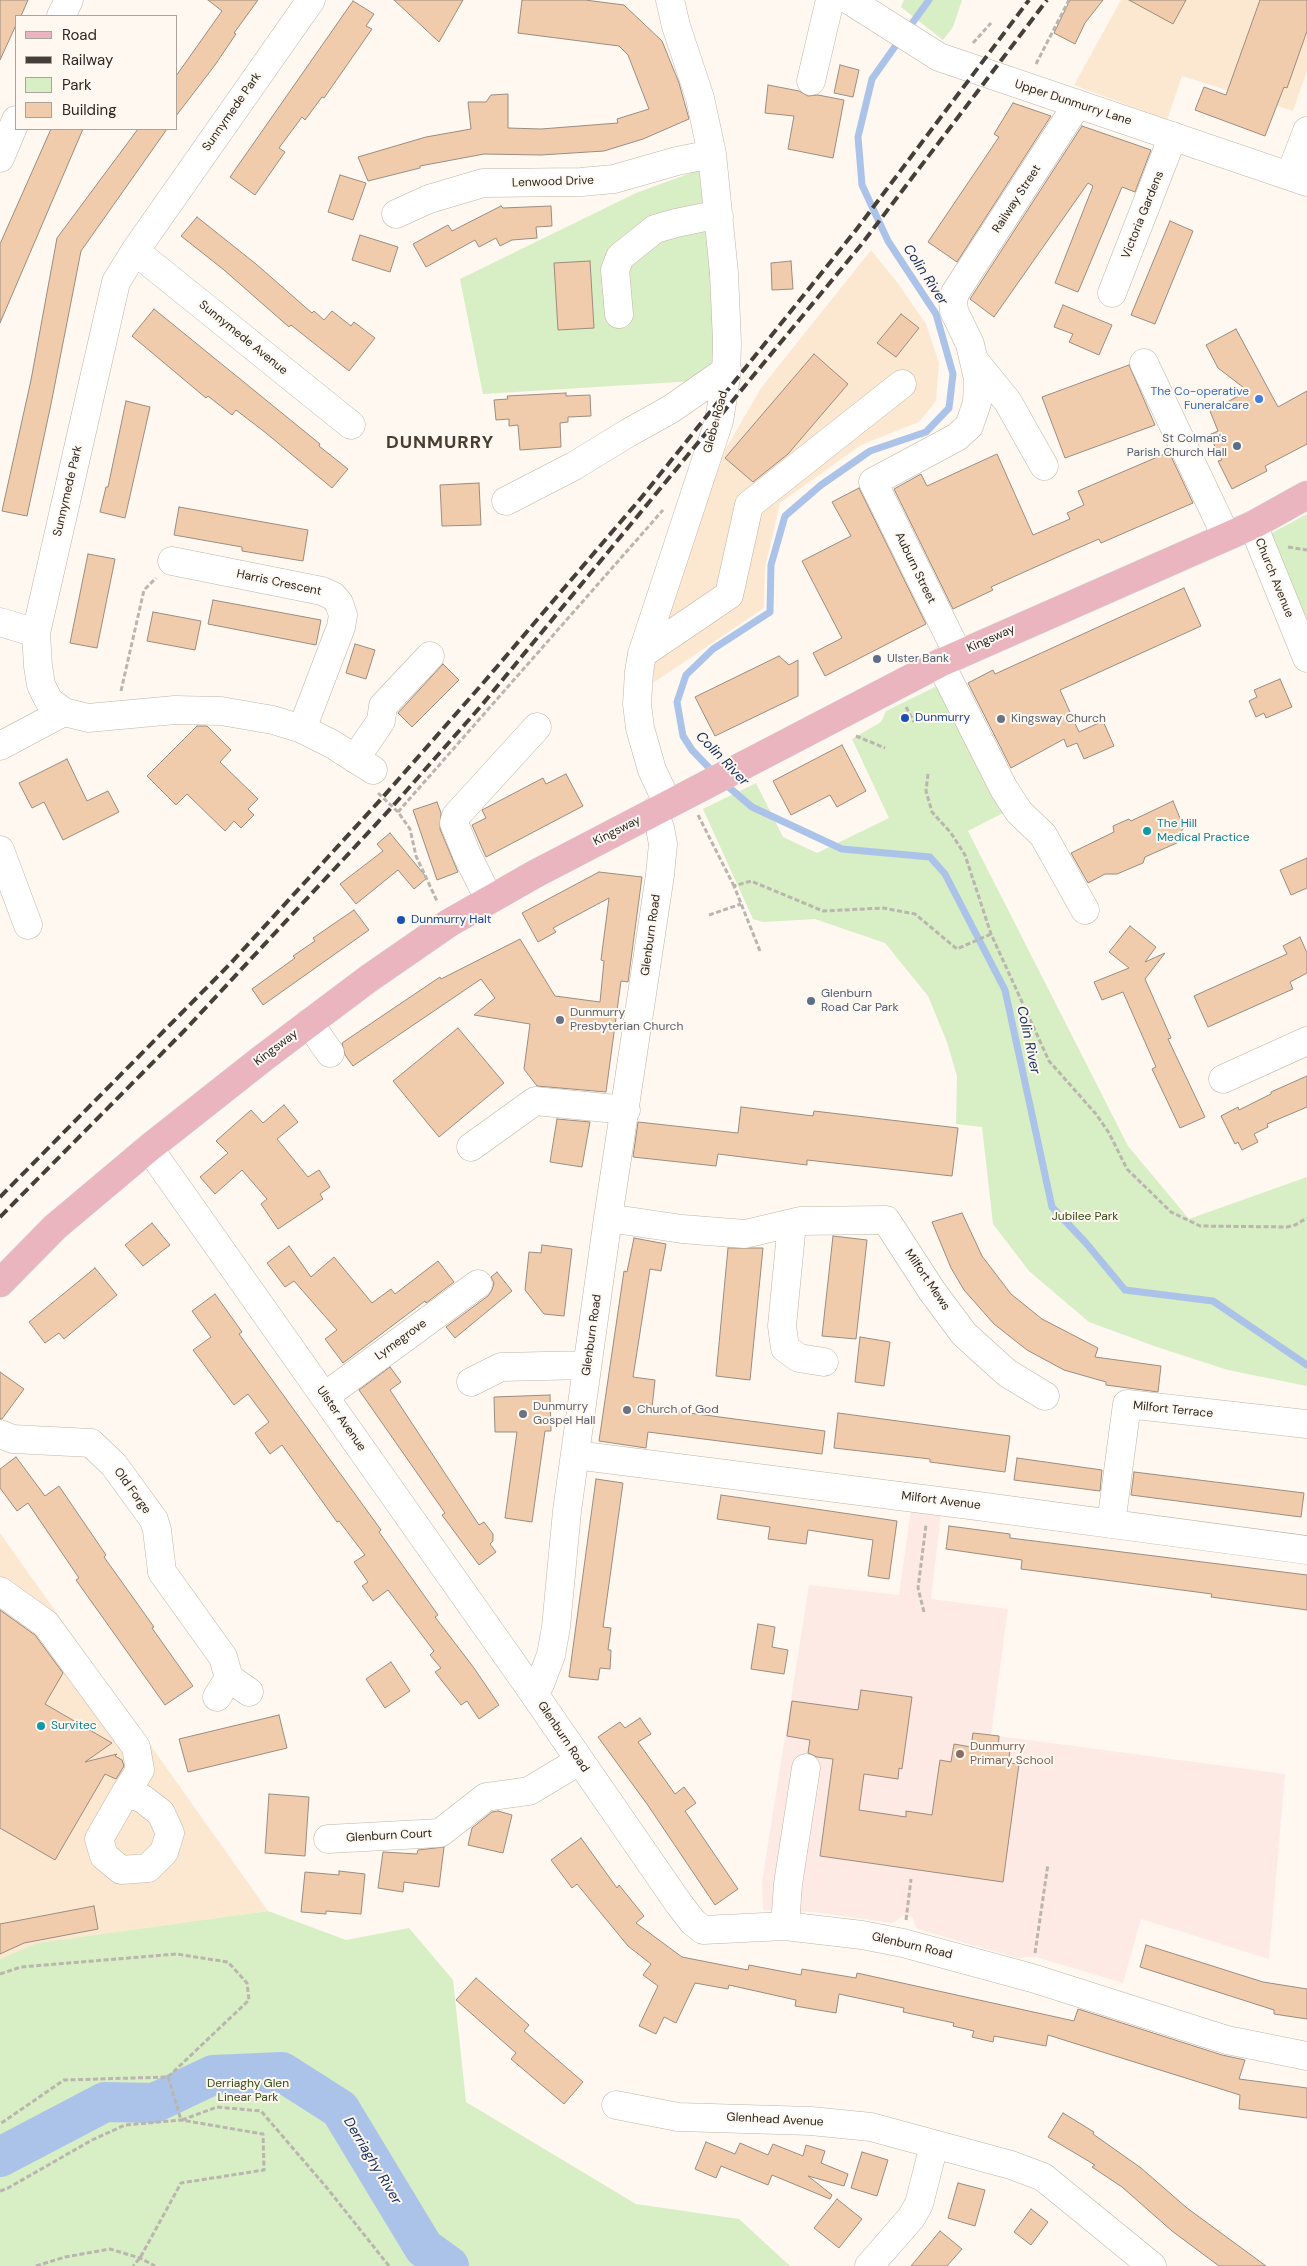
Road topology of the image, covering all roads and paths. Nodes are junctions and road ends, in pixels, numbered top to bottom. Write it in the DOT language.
graph roads {
  1 [pos="69,0"];
  2 [pos="311,0"];
  3 [pos="670,0"];
  4 [pos="830,0"];
  5 [pos="849,0"];
  6 [pos="1069,0"];
  7 [pos="62,15"];
  8 [pos="885,15"];
  9 [pos="811,81"];
  10 [pos="1026,87"];
  11 [pos="1075,103"];
  12 [pos="15,122"];
  13 [pos="1307,131"];
  14 [pos="1173,136"];
  15 [pos="712,154"];
  16 [pos="0,158"];
  17 [pos="1299,179"];
  18 [pos="396,214"];
  19 [pos="719,217"];
  20 [pos="135,250"];
  21 [pos="1112,293"];
  22 [pos="619,314"];
  23 [pos="973,359"];
  24 [pos="1144,363"];
  25 [pos="726,370"];
  26 [pos="902,384"];
  27 [pos="351,425"];
  28 [pos="1044,466"];
  29 [pos="1307,495"];
  30 [pos="506,501"];
  31 [pos="667,505"];
  32 [pos="1252,525"];
  33 [pos="1226,536"];
  34 [pos="172,561"];
  35 [pos="0,622"];
  36 [pos="36,633"];
  37 [pos="642,654"];
  38 [pos="430,656"];
  39 [pos="949,658"];
  40 [pos="1307,658"];
  41 [pos="64,712"];
  42 [pos="122,714"];
  43 [pos="537,726"];
  44 [pos="302,729"];
  45 [pos="0,746"];
  46 [pos="364,765"];
  47 [pos="928,774"];
  48 [pos="678,799"];
  49 [pos="398,812"];
  50 [pos="0,850"];
  51 [pos="734,886"];
  52 [pos="490,899"];
  53 [pos="741,904"];
  54 [pos="1085,910"];
  55 [pos="709,915"];
  56 [pos="449,923"];
  57 [pos="28,925"];
  58 [pos="991,934"];
  59 [pos="760,952"];
  60 [pos="310,1023"];
  61 [pos="1307,1041"];
  62 [pos="330,1053"];
  63 [pos="1223,1079"];
  64 [pos="626,1110"];
  65 [pos="471,1147"];
  66 [pos="149,1148"];
  67 [pos="608,1218"];
  68 [pos="1307,1218"];
  69 [pos="792,1223"];
  70 [pos="0,1283"];
  71 [pos="478,1284"];
  72 [pos="824,1362"];
  73 [pos="587,1365"];
  74 [pos="472,1382"];
  75 [pos="325,1396"];
  76 [pos="1045,1396"];
  77 [pos="1307,1424"];
  78 [pos="0,1434"];
  79 [pos="575,1456"];
  80 [pos="930,1499"];
  81 [pos="1111,1524"];
  82 [pos="1307,1550"];
  83 [pos="0,1592"];
  84 [pos="924,1612"];
  85 [pos="231,1689"];
  86 [pos="532,1691"];
  87 [pos="579,1761"];
  88 [pos="806,1768"];
  89 [pos="126,1792"];
  90 [pos="328,1839"];
  91 [pos="1048,1864"];
  92 [pos="911,1879"];
  93 [pos="785,1926"];
  94 [pos="902,1942"];
  95 [pos="0,1974"];
  96 [pos="1032,1978"];
  97 [pos="1307,2056"];
  98 [pos="168,2077"];
  99 [pos="616,2105"];
  100 [pos="181,2120"];
  101 [pos="0,2124"];
  102 [pos="934,2145"];
  103 [pos="0,2190"];
  104 [pos="140,2258"];
  105 [pos="36,2266"];
  106 [pos="133,2266"];
  107 [pos="155,2266"];
  108 [pos="389,2266"];
  109 [pos="869,2266"];
  110 [pos="1152,2266"];
  1 -- 7 [label="street"];
  2 -- 20 [label="street, Sunnymede Park"];
  3 -- 15 [label="street, Glebe Road"];
  4 -- 9 [label="street"];
  5 -- 8 [label="street, Upper Dunmurry Lane"];
  6 -- 10 [label="path"];
  8 -- 10 [label="street, Upper Dunmurry Lane"];
  10 -- 11 [label="street, Upper Dunmurry Lane"];
  11 -- 14 [label="street, Upper Dunmurry Lane"];
  11 -- 23 [label="street, Railway Street"];
  12 -- 16 [label="street"];
  13 -- 17 [label="street"];
  14 -- 17 [label="street, Upper Dunmurry Lane"];
  14 -- 21 [label="street, Victoria Gardens"];
  15 -- 18 [label="street, Lenwood Drive"];
  15 -- 19 [label="street, Glebe Road"];
  19 -- 22 [label="street"];
  19 -- 25 [label="street, Glebe Road"];
  20 -- 27 [label="street, Sunnymede Avenue"];
  20 -- 36 [label="street, Sunnymede Park"];
  23 -- 28 [label="street"];
  23 -- 39 [label="street, Auburn Street"];
  24 -- 33 [label="street"];
  25 -- 30 [label="street"];
  25 -- 37 [label="street, Glebe Road"];
  26 -- 37 [label="street"];
  29 -- 32 [label="main road, Kingsway"];
  31 -- 49 [label="path"];
  32 -- 33 [label="main road, Kingsway"];
  32 -- 40 [label="street, Church Avenue"];
  33 -- 39 [label="main road, Kingsway"];
  34 -- 42 [label="path"];
  34 -- 44 [label="street, Harris Crescent"];
  35 -- 36 [label="street"];
  36 -- 41 [label="street, Sunnymede Park"];
  37 -- 48 [label="street, Glebe Road"];
  38 -- 46 [label="street"];
  39 -- 48 [label="main road, Kingsway"];
  39 -- 54 [label="street, Auburn Street"];
  41 -- 42 [label="street, Sunnymede Park"];
  41 -- 45 [label="street"];
  42 -- 44 [label="street, Sunnymede Park"];
  43 -- 52 [label="street"];
  44 -- 46 [label="street, Sunnymede Park"];
  46 -- 49 [label="path"];
  47 -- 58 [label="path"];
  48 -- 51 [label="path"];
  48 -- 52 [label="main road, Kingsway"];
  48 -- 64 [label="street, Glenburn Road"];
  49 -- 56 [label="path"];
  50 -- 57 [label="street"];
  51 -- 53 [label="path"];
  51 -- 58 [label="path"];
  52 -- 56 [label="main road, Kingsway"];
  53 -- 55 [label="path"];
  53 -- 59 [label="path"];
  56 -- 60 [label="main road, Kingsway"];
  58 -- 68 [label="path"];
  60 -- 62 [label="street"];
  60 -- 66 [label="main road, Kingsway"];
  61 -- 63 [label="street"];
  64 -- 65 [label="street"];
  64 -- 67 [label="street, Glenburn Road"];
  66 -- 70 [label="main road, Kingsway"];
  66 -- 75 [label="street, Ulster Avenue"];
  67 -- 69 [label="street, Milfort Mews"];
  67 -- 73 [label="street, Glenburn Road"];
  69 -- 72 [label="street"];
  69 -- 76 [label="street, Milfort Mews"];
  71 -- 75 [label="street, Lymegrove"];
  73 -- 74 [label="street"];
  73 -- 79 [label="street, Glenburn Road"];
  75 -- 86 [label="street, Ulster Avenue"];
  77 -- 81 [label="street, Milfort Terrace"];
  78 -- 85 [label="street, Old Forge"];
  79 -- 80 [label="street, Milfort Avenue"];
  79 -- 86 [label="street, Glenburn Road"];
  80 -- 81 [label="street, Milfort Avenue"];
  80 -- 84 [label="path"];
  81 -- 82 [label="street, Milfort Avenue"];
  83 -- 89 [label="street"];
  86 -- 87 [label="street, Glenburn Road"];
  87 -- 90 [label="street, Glenburn Court"];
  87 -- 93 [label="street, Glenburn Road"];
  88 -- 93 [label="street"];
  91 -- 96 [label="path"];
  92 -- 94 [label="path"];
  93 -- 94 [label="street, Glenburn Road"];
  94 -- 96 [label="street, Glenburn Road"];
  95 -- 98 [label="path"];
  96 -- 97 [label="street, Glenburn Road"];
  98 -- 100 [label="path"];
  98 -- 101 [label="path"];
  99 -- 102 [label="street, Glenhead Avenue"];
  100 -- 103 [label="path"];
  100 -- 104 [label="path"];
  100 -- 108 [label="path"];
  102 -- 109 [label="street"];
  102 -- 110 [label="street, Glenhead Avenue"];
  104 -- 105 [label="path"];
  104 -- 106 [label="path"];
  104 -- 107 [label="path"];
}
